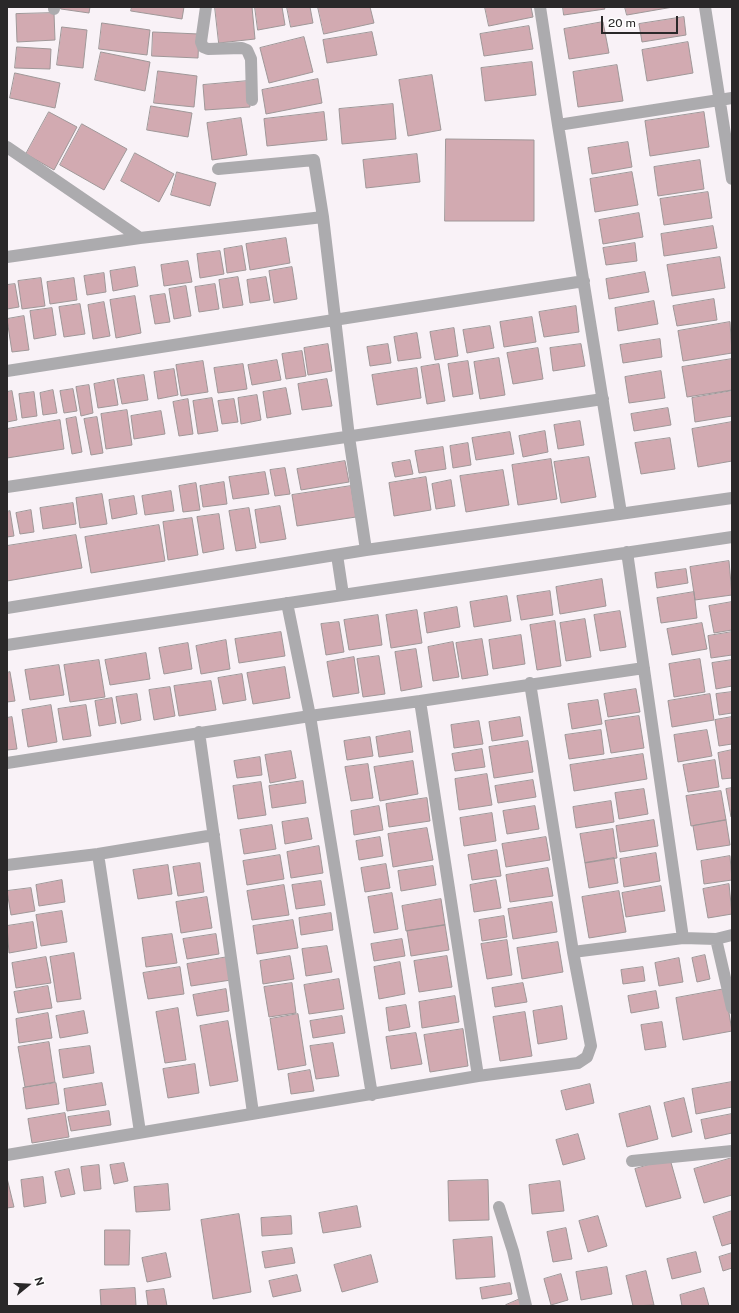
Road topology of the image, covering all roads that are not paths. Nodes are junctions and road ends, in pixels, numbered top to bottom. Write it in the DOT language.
graph roads {
  1 [pos="206,7"];
  2 [pos="540,7"];
  3 [pos="705,7"];
  4 [pos="726,99"];
  5 [pos="252,100"];
  6 [pos="558,125"];
  7 [pos="7,147"];
  8 [pos="218,168"];
  9 [pos="732,178"];
  10 [pos="323,217"];
  11 [pos="140,238"];
  12 [pos="7,258"];
  13 [pos="584,281"];
  14 [pos="334,319"];
  15 [pos="7,372"];
  16 [pos="603,400"];
  17 [pos="349,437"];
  18 [pos="7,487"];
  19 [pos="732,498"];
  20 [pos="621,513"];
  21 [pos="732,537"];
  22 [pos="366,550"];
  23 [pos="627,552"];
  24 [pos="337,555"];
  25 [pos="343,595"];
  26 [pos="287,603"];
  27 [pos="7,608"];
  28 [pos="7,645"];
  29 [pos="644,668"];
  30 [pos="530,683"];
  31 [pos="420,702"];
  32 [pos="310,716"];
  33 [pos="199,732"];
  34 [pos="7,763"];
  35 [pos="214,835"];
  36 [pos="98,854"];
  37 [pos="7,865"];
  38 [pos="732,935"];
  39 [pos="683,938"];
  40 [pos="716,939"];
  41 [pos="573,952"];
  42 [pos="732,1008"];
  43 [pos="478,1076"];
  44 [pos="372,1095"];
  45 [pos="253,1113"];
  46 [pos="140,1132"];
  47 [pos="8,1151"];
  48 [pos="732,1151"];
  49 [pos="632,1161"];
  50 [pos="500,1207"];
  51 [pos="526,1306"];
  1 -- 5 [label="street"];
  2 -- 6 [label="street"];
  3 -- 4 [label="street"];
  4 -- 6 [label="street"];
  4 -- 9 [label="street"];
  6 -- 13 [label="street"];
  7 -- 11 [label="street"];
  8 -- 10 [label="street"];
  10 -- 11 [label="street"];
  10 -- 14 [label="street"];
  11 -- 12 [label="street"];
  13 -- 14 [label="street"];
  13 -- 16 [label="street"];
  14 -- 15 [label="street"];
  14 -- 17 [label="street"];
  16 -- 17 [label="street"];
  16 -- 20 [label="street"];
  17 -- 18 [label="street"];
  17 -- 22 [label="street"];
  19 -- 20 [label="street"];
  20 -- 22 [label="street"];
  21 -- 23 [label="street"];
  22 -- 24 [label="street"];
  23 -- 25 [label="street"];
  23 -- 29 [label="street"];
  24 -- 25 [label="street"];
  24 -- 27 [label="street"];
  25 -- 26 [label="street"];
  26 -- 28 [label="street"];
  26 -- 32 [label="street"];
  29 -- 30 [label="street"];
  29 -- 39 [label="street"];
  30 -- 31 [label="street"];
  30 -- 41 [label="street"];
  31 -- 32 [label="street"];
  31 -- 43 [label="street"];
  32 -- 33 [label="street"];
  32 -- 44 [label="street"];
  33 -- 34 [label="street"];
  33 -- 35 [label="street"];
  35 -- 36 [label="street"];
  35 -- 45 [label="street"];
  36 -- 37 [label="street"];
  36 -- 46 [label="street"];
  38 -- 40 [label="street"];
  39 -- 40 [label="street"];
  39 -- 41 [label="street"];
  40 -- 42 [label="street"];
  41 -- 43 [label="street"];
  43 -- 44 [label="street"];
  44 -- 45 [label="street"];
  45 -- 46 [label="street"];
  46 -- 47 [label="street"];
  48 -- 49 [label="street"];
  50 -- 51 [label="street"];
}
